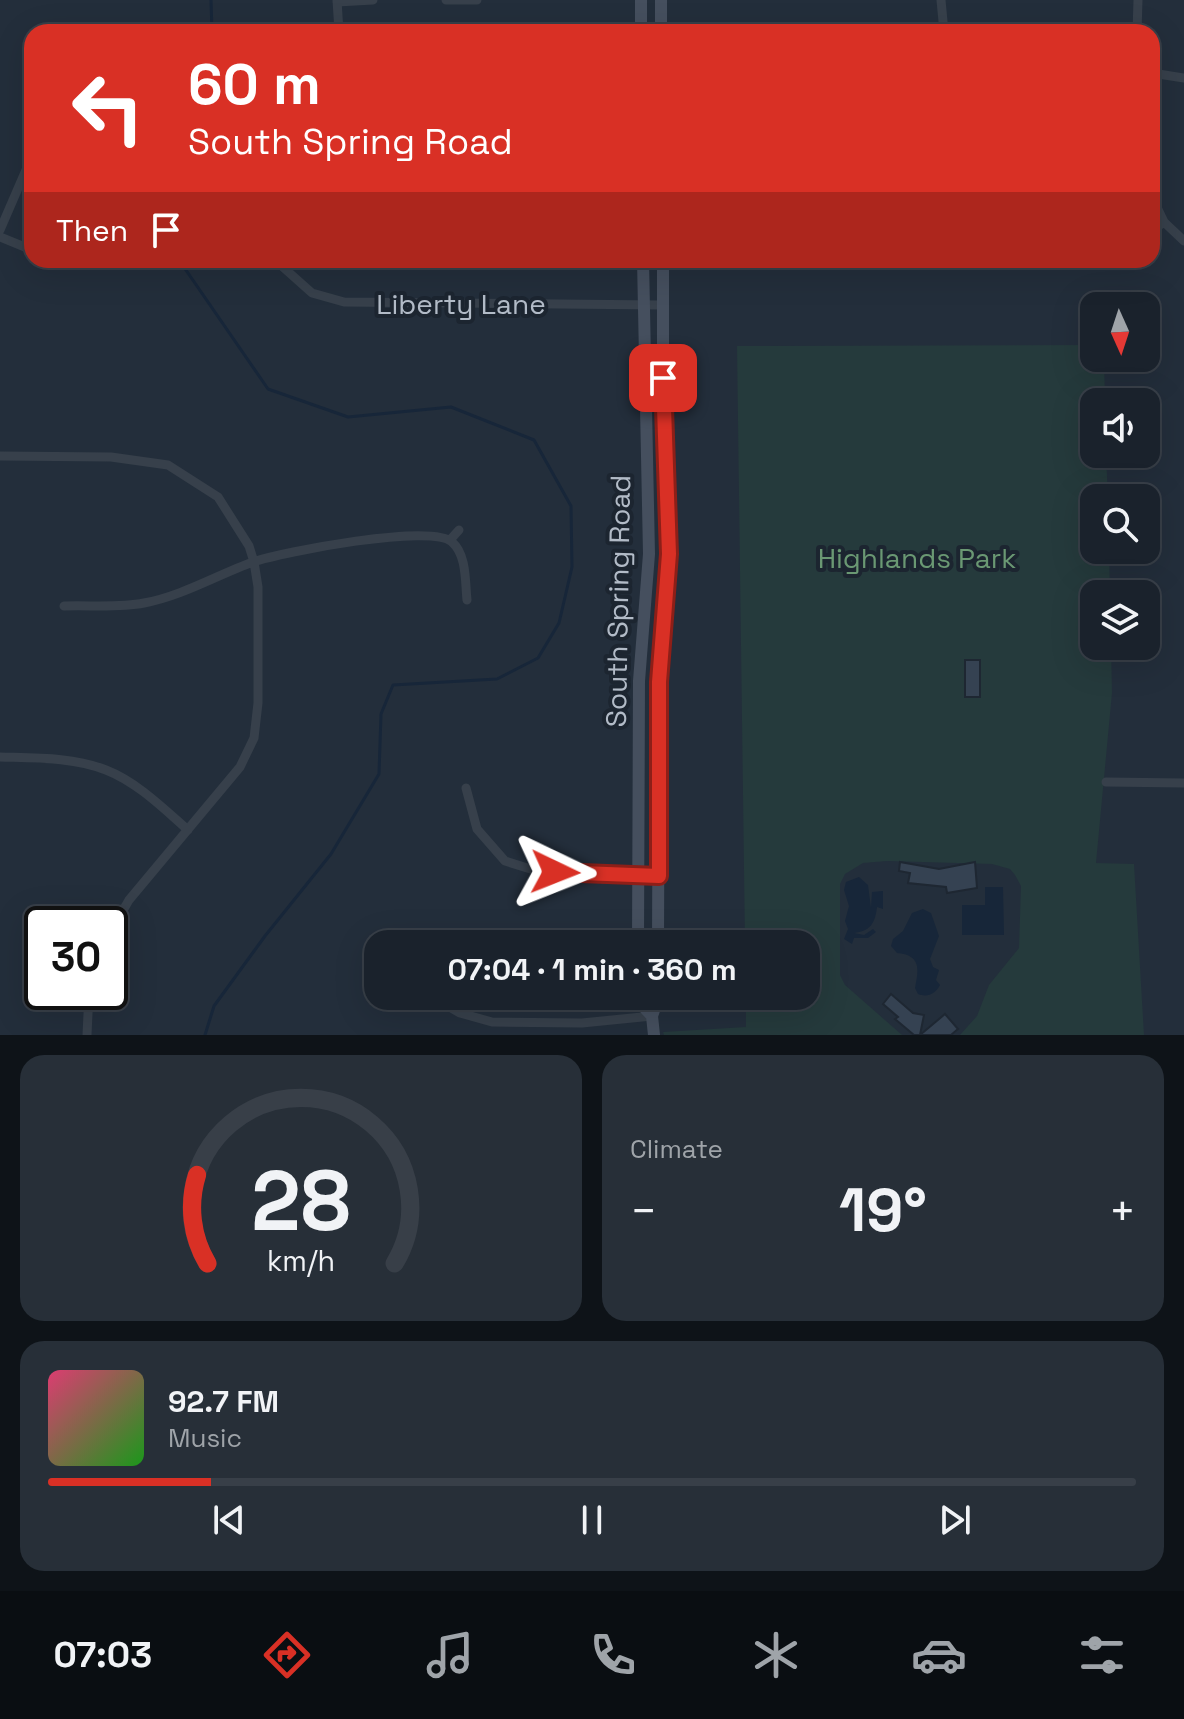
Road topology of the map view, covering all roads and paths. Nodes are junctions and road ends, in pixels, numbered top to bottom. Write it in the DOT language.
graph roads {
  1 [pos="373,0"];
  2 [pos="446,0"];
  3 [pos="477,0"];
  4 [pos="641,0"];
  5 [pos="661,0"];
  6 [pos="941,0"];
  7 [pos="1138,0"];
  8 [pos="337,1"];
  9 [pos="338,24"];
  10 [pos="641,24"];
  11 [pos="661,24"];
  12 [pos="943,24"];
  13 [pos="1137,24"];
  14 [pos="1160,74"];
  15 [pos="1184,78"];
  16 [pos="24,174"];
  17 [pos="1160,214"];
  18 [pos="1164,222"];
  19 [pos="1160,225"];
  20 [pos="0,230"];
  21 [pos="0,237"];
  22 [pos="1184,241"];
  23 [pos="24,247"];
  24 [pos="283,268"];
  25 [pos="643,268"];
  26 [pos="663,268"];
  27 [pos="641,305"];
  28 [pos="661,305"];
  29 [pos="0,456"];
  30 [pos="459,530"];
  31 [pos="450,540"];
  32 [pos="254,562"];
  33 [pos="467,600"];
  34 [pos="64,606"];
  35 [pos="0,757"];
  36 [pos="1106,782"];
  37 [pos="1184,783"];
  38 [pos="466,788"];
  39 [pos="188,830"];
  40 [pos="639,875"];
  41 [pos="659,876"];
  42 [pos="126,906"];
  43 [pos="638,930"];
  44 [pos="658,930"];
  45 [pos="88,1010"];
  46 [pos="455,1010"];
  47 [pos="646,1010"];
  48 [pos="654,1010"];
  49 [pos="652,1016"];
  50 [pos="87,1035"];
  51 [pos="654,1035"];
  1 -- 8 [label="street"];
  2 -- 3 [label="street"];
  4 -- 10 [label="main road"];
  5 -- 11 [label="main road"];
  6 -- 12 [label="street"];
  7 -- 13 [label="street"];
  8 -- 9 [label="street"];
  14 -- 15 [label="street"];
  16 -- 20 [label="street"];
  17 -- 18 [label="street"];
  18 -- 19 [label="street"];
  18 -- 22 [label="street"];
  21 -- 23 [label="street"];
  24 -- 27 [label="street, Liberty Lane"];
  25 -- 27 [label="main road, South Spring Road"];
  26 -- 28 [label="main road, South Spring Road"];
  27 -- 28 [label="street, Liberty Lane"];
  27 -- 40 [label="main road, South Spring Road"];
  28 -- 41 [label="main road, South Spring Road"];
  29 -- 32 [label="street"];
  30 -- 31 [label="street"];
  31 -- 32 [label="street"];
  31 -- 33 [label="street"];
  32 -- 34 [label="street"];
  32 -- 39 [label="street"];
  35 -- 39 [label="street"];
  36 -- 37 [label="street"];
  38 -- 40 [label="street"];
  39 -- 42 [label="street"];
  40 -- 41 [label="street"];
  40 -- 43 [label="main road, South Spring Road"];
  41 -- 44 [label="main road, South Spring Road"];
  45 -- 50 [label="street"];
  46 -- 49 [label="street"];
  47 -- 49 [label="main road"];
  48 -- 49 [label="main road"];
  49 -- 51 [label="main road"];
}
